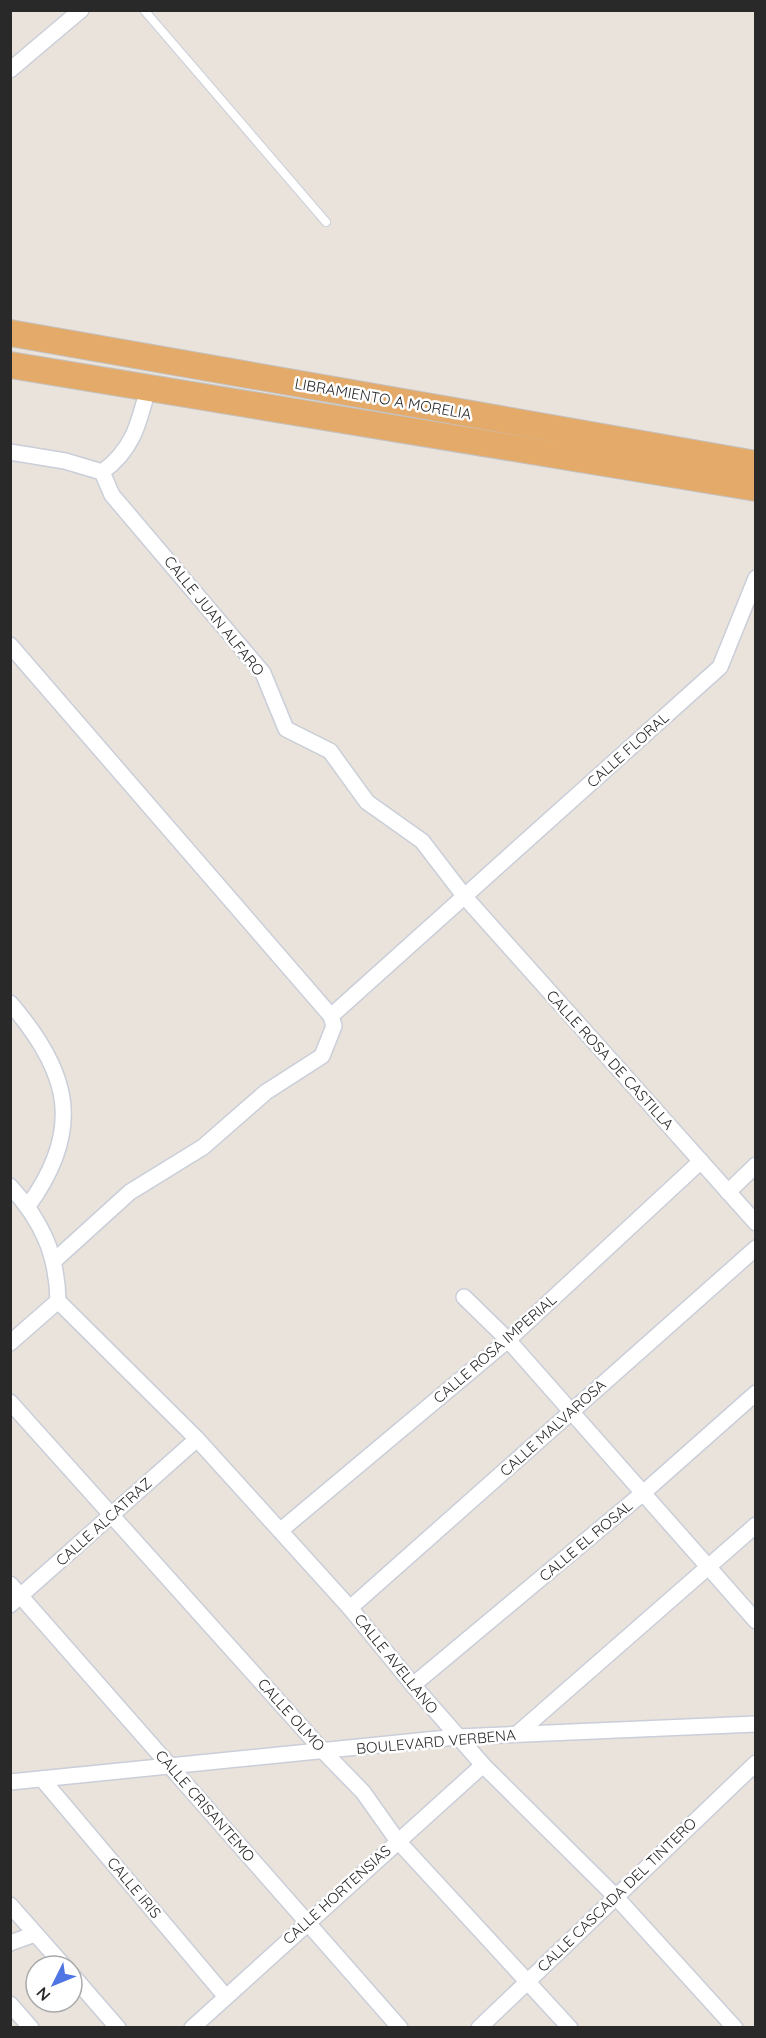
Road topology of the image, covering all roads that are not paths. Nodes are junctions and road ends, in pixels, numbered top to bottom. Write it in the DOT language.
graph roads {
  1 [pos="81,10"];
  2 [pos="144,10"];
  3 [pos="10,70"];
  4 [pos="326,222"];
  5 [pos="10,333"];
  6 [pos="10,365"];
  7 [pos="148,388"];
  8 [pos="10,452"];
  9 [pos="756,464"];
  10 [pos="102,472"];
  11 [pos="756,488"];
  12 [pos="756,578"];
  13 [pos="10,645"];
  14 [pos="465,897"];
  15 [pos="10,1004"];
  16 [pos="331,1016"];
  17 [pos="701,1161"];
  18 [pos="756,1165"];
  19 [pos="10,1186"];
  20 [pos="728,1192"];
  21 [pos="28,1206"];
  22 [pos="756,1223"];
  23 [pos="756,1248"];
  24 [pos="55,1260"];
  25 [pos="464,1297"];
  26 [pos="58,1301"];
  27 [pos="508,1340"];
  28 [pos="10,1343"];
  29 [pos="756,1393"];
  30 [pos="10,1402"];
  31 [pos="571,1412"];
  32 [pos="197,1439"];
  33 [pos="642,1493"];
  34 [pos="113,1514"];
  35 [pos="756,1524"];
  36 [pos="281,1530"];
  37 [pos="708,1567"];
  38 [pos="14,1595"];
  39 [pos="350,1608"];
  40 [pos="756,1622"];
  41 [pos="412,1685"];
  42 [pos="756,1724"];
  43 [pos="517,1734"];
  44 [pos="458,1737"];
  45 [pos="324,1752"];
  46 [pos="756,1763"];
  47 [pos="483,1765"];
  48 [pos="171,1767"];
  49 [pos="42,1779"];
  50 [pos="10,1782"];
  51 [pos="397,1840"];
  52 [pos="616,1897"];
  53 [pos="10,1905"];
  54 [pos="308,1922"];
  55 [pos="35,1934"];
  56 [pos="10,1943"];
  57 [pos="53,1954"];
  58 [pos="528,1981"];
  59 [pos="84,1989"];
  60 [pos="226,1997"];
  61 [pos="10,2004"];
  62 [pos="31,2028"];
  63 [pos="118,2028"];
  64 [pos="192,2028"];
  65 [pos="400,2028"];
  66 [pos="479,2028"];
  67 [pos="570,2028"];
  68 [pos="735,2028"];
  1 -- 3 [label="street"];
  2 -- 4 [label="lane"];
  5 -- 9 [label="highway, LIBRAMIENTO A MORELIA"];
  6 -- 7 [label="highway, LIBRAMIENTO A MORELIA"];
  7 -- 10 [label="street"];
  7 -- 11 [label="highway, LIBRAMIENTO A MORELIA"];
  8 -- 10 [label="street"];
  10 -- 14 [label="street, CALLE JUAN ALFARO"];
  12 -- 14 [label="street, CALLE FLORAL"];
  13 -- 16 [label="street"];
  14 -- 16 [label="street, CALLE FLORAL"];
  14 -- 17 [label="street, CALLE ROSA DE CASTILLA"];
  15 -- 21 [label="street"];
  16 -- 24 [label="street"];
  17 -- 20 [label="street, CALLE ROSA DE CASTILLA"];
  17 -- 27 [label="street, CALLE ROSA IMPERIAL"];
  18 -- 20 [label="street"];
  19 -- 21 [label="street"];
  20 -- 22 [label="street, CALLE ROSA DE CASTILLA"];
  21 -- 24 [label="street"];
  23 -- 31 [label="street, CALLE MALVAROSA"];
  24 -- 26 [label="street"];
  25 -- 27 [label="street"];
  26 -- 28 [label="street"];
  26 -- 32 [label="street, CALLE AVELLANO"];
  27 -- 31 [label="street"];
  27 -- 36 [label="street, CALLE ROSA IMPERIAL"];
  29 -- 33 [label="street, CALLE EL ROSAL"];
  30 -- 34 [label="street, CALLE OLMO"];
  31 -- 33 [label="street"];
  31 -- 39 [label="street, CALLE MALVAROSA"];
  32 -- 34 [label="street, CALLE ALCATRAZ"];
  32 -- 36 [label="street, CALLE AVELLANO"];
  33 -- 37 [label="street"];
  33 -- 41 [label="street, CALLE EL ROSAL"];
  34 -- 38 [label="street, CALLE ALCATRAZ"];
  34 -- 45 [label="street, CALLE OLMO"];
  35 -- 37 [label="street"];
  36 -- 39 [label="street, CALLE AVELLANO"];
  37 -- 40 [label="street"];
  37 -- 43 [label="street"];
  38 -- 48 [label="street, CALLE CRISANTEMO"];
  39 -- 41 [label="street, CALLE AVELLANO"];
  41 -- 44 [label="street, CALLE AVELLANO"];
  42 -- 43 [label="street, BOULEVARD VERBENA"];
  43 -- 44 [label="street, BOULEVARD VERBENA"];
  44 -- 45 [label="street, BOULEVARD VERBENA"];
  44 -- 47 [label="street, CALLE AVELLANO"];
  45 -- 48 [label="street, BOULEVARD VERBENA"];
  45 -- 51 [label="street, CALLE OLMO"];
  46 -- 52 [label="street, CALLE CASCADA DEL TINTERO"];
  47 -- 51 [label="street, CALLE HORTENSIAS"];
  47 -- 52 [label="street, CALLE AVELLANO"];
  48 -- 49 [label="street, BOULEVARD VERBENA"];
  48 -- 54 [label="street, CALLE CRISANTEMO"];
  49 -- 50 [label="street, BOULEVARD VERBENA"];
  49 -- 60 [label="street, CALLE IRIS"];
  51 -- 54 [label="street, CALLE HORTENSIAS"];
  51 -- 58 [label="street, CALLE OLMO"];
  52 -- 58 [label="street, CALLE CASCADA DEL TINTERO"];
  52 -- 68 [label="street, CALLE AVELLANO"];
  53 -- 55 [label="street"];
  54 -- 60 [label="street, CALLE HORTENSIAS"];
  54 -- 65 [label="street, CALLE CRISANTEMO"];
  55 -- 56 [label="street"];
  55 -- 57 [label="street"];
  58 -- 66 [label="street, CALLE CASCADA DEL TINTERO"];
  58 -- 67 [label="street, CALLE OLMO"];
  59 -- 63 [label="street"];
  60 -- 64 [label="street, CALLE HORTENSIAS"];
  61 -- 62 [label="street"];
}
